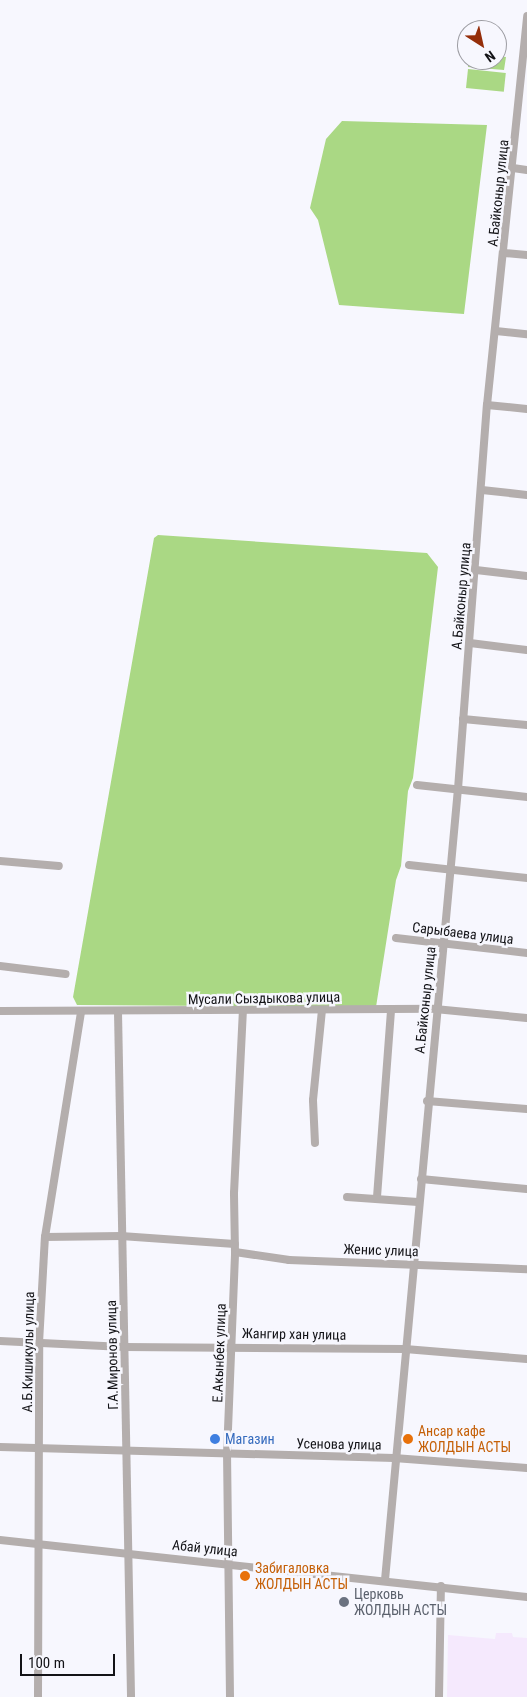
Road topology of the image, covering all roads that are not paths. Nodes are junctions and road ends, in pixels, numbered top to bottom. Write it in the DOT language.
graph roads {
  1 [pos="527,16"];
  2 [pos="526,25"];
  3 [pos="524,94"];
  4 [pos="513,168"];
  5 [pos="527,170"];
  6 [pos="504,252"];
  7 [pos="527,255"];
  8 [pos="496,331"];
  9 [pos="527,334"];
  10 [pos="487,406"];
  11 [pos="527,409"];
  12 [pos="482,490"];
  13 [pos="527,494"];
  14 [pos="476,570"];
  15 [pos="527,576"];
  16 [pos="470,643"];
  17 [pos="527,650"];
  18 [pos="463,719"];
  19 [pos="527,725"];
  20 [pos="417,784"];
  21 [pos="458,789"];
  22 [pos="527,797"];
  23 [pos="0,860"];
  24 [pos="409,865"];
  25 [pos="59,866"];
  26 [pos="450,870"];
  27 [pos="527,878"];
  28 [pos="396,938"];
  29 [pos="443,943"];
  30 [pos="527,953"];
  31 [pos="0,966"];
  32 [pos="66,974"];
  33 [pos="435,1009"];
  34 [pos="322,1010"];
  35 [pos="391,1010"];
  36 [pos="0,1011"];
  37 [pos="243,1011"];
  38 [pos="81,1012"];
  39 [pos="118,1012"];
  40 [pos="527,1018"];
  41 [pos="427,1101"];
  42 [pos="527,1109"];
  43 [pos="315,1143"];
  44 [pos="420,1179"];
  45 [pos="527,1189"];
  46 [pos="346,1197"];
  47 [pos="377,1197"];
  48 [pos="418,1202"];
  49 [pos="45,1236"];
  50 [pos="121,1236"];
  51 [pos="235,1248"];
  52 [pos="412,1264"];
  53 [pos="527,1269"];
  54 [pos="0,1341"];
  55 [pos="39,1343"];
  56 [pos="124,1346"];
  57 [pos="231,1346"];
  58 [pos="405,1349"];
  59 [pos="527,1359"];
  60 [pos="0,1447"];
  61 [pos="39,1448"];
  62 [pos="127,1449"];
  63 [pos="227,1454"];
  64 [pos="394,1458"];
  65 [pos="527,1468"];
  66 [pos="0,1540"];
  67 [pos="36,1544"];
  68 [pos="130,1553"];
  69 [pos="230,1564"];
  70 [pos="385,1580"];
  71 [pos="441,1586"];
  72 [pos="527,1597"];
  73 [pos="38,1697"];
  74 [pos="131,1697"];
  75 [pos="230,1697"];
  76 [pos="439,1697"];
  1 -- 2 [label="street, А.Байконыр улица"];
  2 -- 3 [label="street, А.Байконыр улица"];
  3 -- 4 [label="street, А.Байконыр улица"];
  4 -- 5 [label="street"];
  4 -- 6 [label="street, А.Байконыр улица"];
  6 -- 7 [label="street"];
  6 -- 8 [label="street, А.Байконыр улица"];
  8 -- 9 [label="street"];
  8 -- 10 [label="street, А.Байконыр улица"];
  10 -- 11 [label="street"];
  10 -- 12 [label="street, А.Байконыр улица"];
  12 -- 13 [label="street"];
  12 -- 14 [label="street, А.Байконыр улица"];
  14 -- 15 [label="street"];
  14 -- 16 [label="street, А.Байконыр улица"];
  16 -- 17 [label="street"];
  16 -- 18 [label="street, А.Байконыр улица"];
  18 -- 19 [label="street"];
  18 -- 21 [label="street, А.Байконыр улица"];
  20 -- 21 [label="street"];
  21 -- 22 [label="street"];
  21 -- 26 [label="street, А.Байконыр улица"];
  23 -- 25 [label="street"];
  24 -- 26 [label="street"];
  26 -- 27 [label="street"];
  26 -- 29 [label="street, А.Байконыр улица"];
  28 -- 29 [label="street, Сарыбаева улица"];
  29 -- 30 [label="street, Сарыбаева улица"];
  29 -- 33 [label="street, А.Байконыр улица"];
  31 -- 32 [label="street"];
  33 -- 35 [label="street, Мусали Сыздыкова улица"];
  33 -- 40 [label="street, Мусали Сыздыкова улица"];
  33 -- 41 [label="street, А.Байконыр улица"];
  34 -- 35 [label="street, Мусали Сыздыкова улица"];
  34 -- 37 [label="street, Мусали Сыздыкова улица"];
  34 -- 43 [label="street"];
  35 -- 47 [label="street"];
  36 -- 38 [label="street, Мусали Сыздыкова улица"];
  37 -- 39 [label="street, Мусали Сыздыкова улица"];
  37 -- 51 [label="street, Е.Акынбек улица"];
  38 -- 39 [label="street, Мусали Сыздыкова улица"];
  38 -- 49 [label="street, А.Б.Кишикулы улица"];
  39 -- 50 [label="street, Г.А.Миронов улица"];
  41 -- 42 [label="street"];
  41 -- 44 [label="street, А.Байконыр улица"];
  44 -- 45 [label="street"];
  44 -- 48 [label="street, А.Байконыр улица"];
  46 -- 47 [label="street"];
  47 -- 48 [label="street"];
  48 -- 52 [label="street, А.Байконыр улица"];
  49 -- 50 [label="street, Женис улица"];
  49 -- 55 [label="street, А.Б.Кишикулы улица"];
  50 -- 51 [label="street, Женис улица"];
  50 -- 56 [label="street, Г.А.Миронов улица"];
  51 -- 52 [label="street, Женис улица"];
  51 -- 57 [label="street, Е.Акынбек улица"];
  52 -- 53 [label="street, Женис улица"];
  52 -- 58 [label="street, А.Байконыр улица"];
  54 -- 55 [label="street, Жангир хан улица"];
  55 -- 56 [label="street, Жангир хан улица"];
  55 -- 61 [label="street, А.Б.Кишикулы улица"];
  56 -- 57 [label="street, Жангир хан улица"];
  56 -- 62 [label="street, Г.А.Миронов улица"];
  57 -- 58 [label="street, Жангир хан улица"];
  57 -- 63 [label="street, Е.Акынбек улица"];
  58 -- 59 [label="street, Жангир хан улица"];
  58 -- 64 [label="street, А.Байконыр улица"];
  60 -- 61 [label="street, Усенова улица"];
  61 -- 62 [label="street, Усенова улица"];
  61 -- 67 [label="street, А.Б.Кишикулы улица"];
  62 -- 63 [label="street, Усенова улица"];
  62 -- 68 [label="street, Г.А.Миронов улица"];
  63 -- 64 [label="street, Усенова улица"];
  63 -- 69 [label="street, Е.Акынбек улица"];
  64 -- 65 [label="street, Усенова улица"];
  64 -- 70 [label="street, А.Байконыр улица"];
  66 -- 67 [label="street, Абай улица"];
  67 -- 68 [label="street, Абай улица"];
  67 -- 73 [label="street, А.Б.Кишикулы улица"];
  68 -- 69 [label="street, Абай улица"];
  68 -- 74 [label="street, Г.А.Миронов улица"];
  69 -- 70 [label="street, Абай улица"];
  69 -- 75 [label="street, Е.Акынбек улица"];
  70 -- 71 [label="street, Абай улица"];
  71 -- 72 [label="street, Абай улица"];
  71 -- 76 [label="street"];
}
